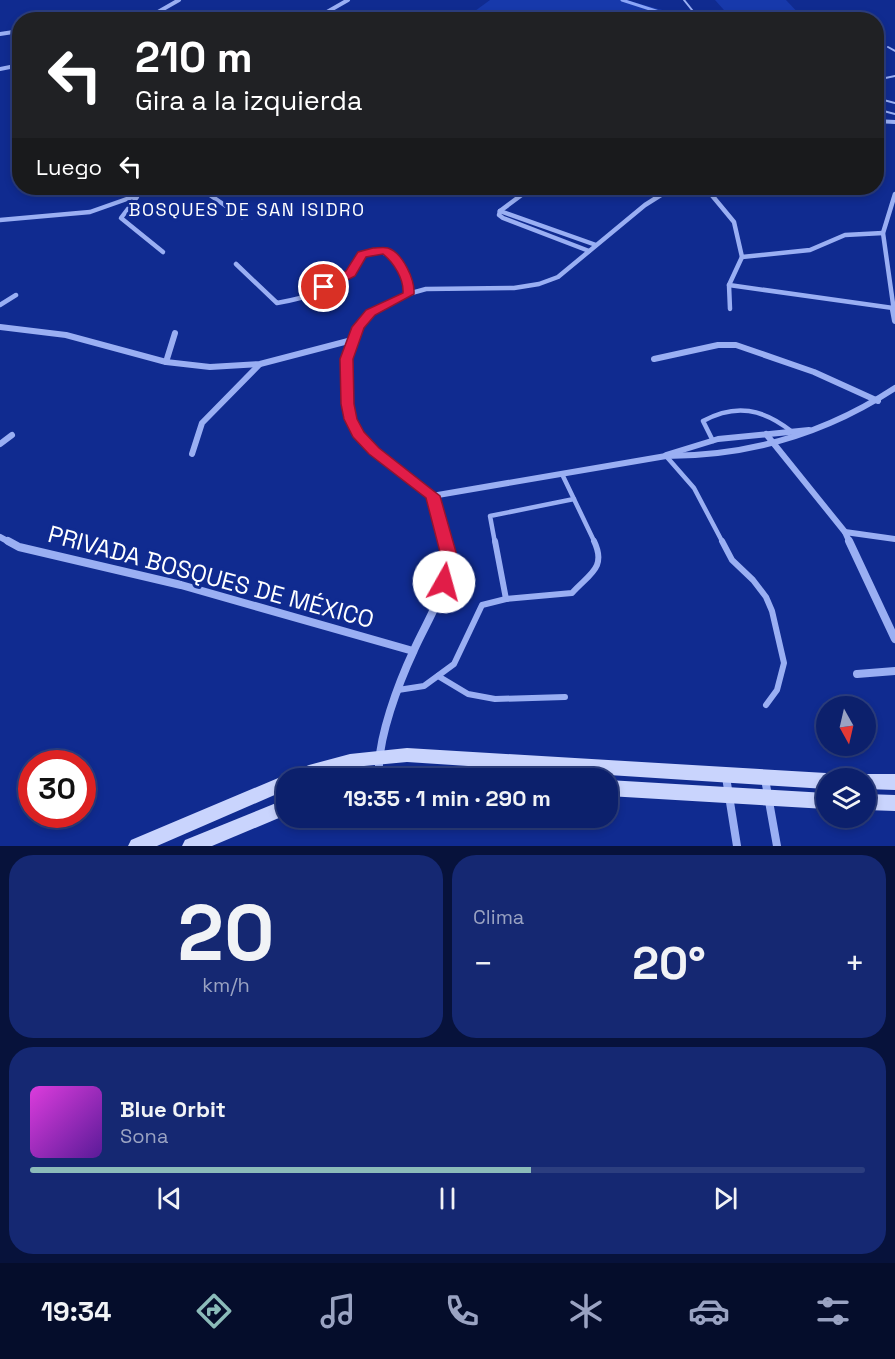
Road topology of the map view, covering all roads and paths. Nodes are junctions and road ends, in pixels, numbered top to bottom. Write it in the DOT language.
graph roads {
  1 [pos="179,0"];
  2 [pos="345,0"];
  3 [pos="684,0"];
  4 [pos="158,12"];
  5 [pos="326,12"];
  6 [pos="694,12"];
  7 [pos="888,47"];
  8 [pos="895,51"];
  9 [pos="895,194"];
  10 [pos="139,195"];
  11 [pos="210,195"];
  12 [pos="522,195"];
  13 [pos="661,195"];
  14 [pos="712,195"];
  15 [pos="500,211"];
  16 [pos="242,218"];
  17 [pos="0,220"];
  18 [pos="883,233"];
  19 [pos="596,245"];
  20 [pos="589,251"];
  21 [pos="163,252"];
  22 [pos="742,257"];
  23 [pos="236,264"];
  24 [pos="729,285"];
  25 [pos="408,294"];
  26 [pos="16,295"];
  27 [pos="0,305"];
  28 [pos="893,308"];
  29 [pos="730,309"];
  30 [pos="895,321"];
  31 [pos="0,327"];
  32 [pos="175,333"];
  33 [pos="352,340"];
  34 [pos="654,359"];
  35 [pos="166,362"];
  36 [pos="260,364"];
  37 [pos="895,388"];
  38 [pos="878,401"];
  39 [pos="766,434"];
  40 [pos="795,434"];
  41 [pos="12,435"];
  42 [pos="713,441"];
  43 [pos="0,444"];
  44 [pos="774,445"];
  45 [pos="192,454"];
  46 [pos="666,456"];
  47 [pos="562,474"];
  48 [pos="432,496"];
  49 [pos="574,499"];
  50 [pos="845,532"];
  51 [pos="0,537"];
  52 [pos="895,539"];
  53 [pos="506,599"];
  54 [pos="895,639"];
  55 [pos="413,651"];
  56 [pos="895,671"];
  57 [pos="857,674"];
  58 [pos="438,676"];
  59 [pos="398,690"];
  60 [pos="565,698"];
  61 [pos="766,705"];
  62 [pos="378,756"];
  63 [pos="323,768"];
  64 [pos="379,768"];
  65 [pos="726,774"];
  66 [pos="765,776"];
  67 [pos="816,780"];
  68 [pos="876,782"];
  69 [pos="895,782"];
  70 [pos="276,786"];
  71 [pos="618,789"];
  72 [pos="729,796"];
  73 [pos="769,799"];
  74 [pos="816,801"];
  75 [pos="876,802"];
  76 [pos="895,803"];
  77 [pos="276,811"];
  78 [pos="137,846"];
  79 [pos="191,846"];
  80 [pos="736,846"];
  81 [pos="777,846"];
  1 -- 4 [label="street"];
  2 -- 5 [label="street"];
  3 -- 6 [label="lane"];
  7 -- 8 [label="lane"];
  9 -- 18 [label="street"];
  10 -- 17 [label="street"];
  10 -- 21 [label="street"];
  11 -- 16 [label="street"];
  12 -- 15 [label="street"];
  13 -- 19 [label="street"];
  14 -- 22 [label="street"];
  15 -- 19 [label="street"];
  15 -- 20 [label="street"];
  18 -- 22 [label="street"];
  18 -- 28 [label="street"];
  19 -- 20 [label="street"];
  20 -- 25 [label="street"];
  22 -- 24 [label="street"];
  23 -- 25 [label="street"];
  24 -- 28 [label="street"];
  24 -- 29 [label="street"];
  25 -- 33 [label="street"];
  26 -- 27 [label="street"];
  28 -- 30 [label="street"];
  31 -- 35 [label="street"];
  32 -- 35 [label="street"];
  33 -- 36 [label="street"];
  33 -- 48 [label="street"];
  34 -- 38 [label="street"];
  35 -- 36 [label="street"];
  36 -- 45 [label="street"];
  37 -- 38 [label="street"];
  38 -- 40 [label="street"];
  39 -- 40 [label="street"];
  39 -- 42 [label="street"];
  39 -- 44 [label="street"];
  40 -- 42 [label="lane"];
  40 -- 44 [label="street"];
  41 -- 43 [label="street"];
  42 -- 46 [label="street"];
  44 -- 46 [label="street"];
  44 -- 50 [label="street"];
  46 -- 47 [label="street"];
  46 -- 61 [label="lane"];
  47 -- 48 [label="street"];
  47 -- 49 [label="lane"];
  48 -- 55 [label="street"];
  49 -- 53 [label="lane"];
  49 -- 53 [label="lane"];
  50 -- 52 [label="street"];
  50 -- 54 [label="street"];
  51 -- 55 [label="street, PRIVADA BOSQUES DE MÉXICO"];
  53 -- 58 [label="lane"];
  55 -- 59 [label="street"];
  56 -- 57 [label="street"];
  58 -- 59 [label="lane"];
  58 -- 60 [label="lane"];
  59 -- 62 [label="street"];
  62 -- 63 [label="main road"];
  62 -- 64 [label="street"];
  62 -- 65 [label="main road"];
  65 -- 66 [label="main road"];
  65 -- 72 [label="street"];
  66 -- 67 [label="main road"];
  66 -- 73 [label="street"];
  68 -- 69 [label="main road"];
  70 -- 78 [label="main road"];
  71 -- 72 [label="main road"];
  72 -- 73 [label="main road"];
  72 -- 80 [label="street"];
  73 -- 74 [label="main road"];
  73 -- 81 [label="street"];
  75 -- 76 [label="main road"];
  77 -- 79 [label="main road"];
}
